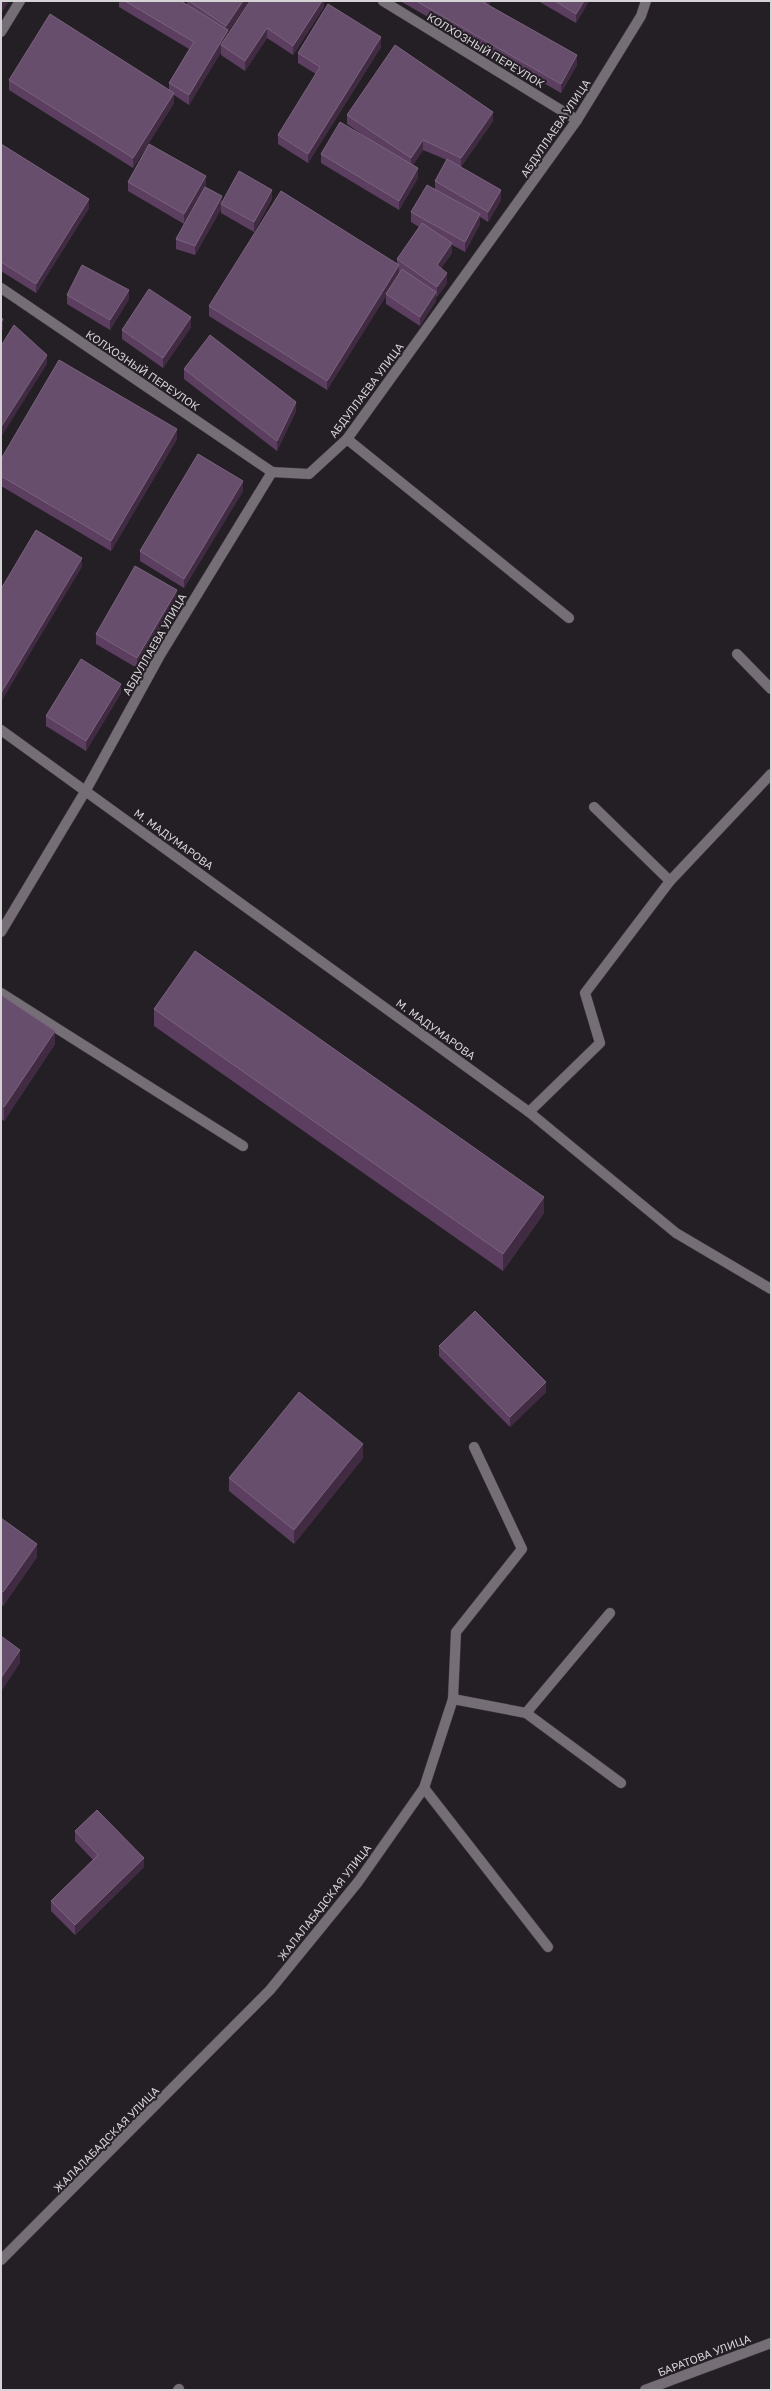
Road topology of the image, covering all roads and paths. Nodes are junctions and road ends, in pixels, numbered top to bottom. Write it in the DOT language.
graph roads {
  1 [pos="20,1"];
  2 [pos="382,1"];
  3 [pos="646,1"];
  4 [pos="1,32"];
  5 [pos="577,120"];
  6 [pos="1,288"];
  7 [pos="347,439"];
  8 [pos="272,472"];
  9 [pos="569,618"];
  10 [pos="738,654"];
  11 [pos="771,689"];
  12 [pos="1,730"];
  13 [pos="771,774"];
  14 [pos="86,790"];
  15 [pos="594,807"];
  16 [pos="670,881"];
  17 [pos="1,932"];
  18 [pos="1,993"];
  19 [pos="529,1112"];
  20 [pos="243,1146"];
  21 [pos="771,1289"];
  22 [pos="474,1447"];
  23 [pos="610,1613"];
  24 [pos="453,1699"];
  25 [pos="526,1713"];
  26 [pos="621,1783"];
  27 [pos="424,1788"];
  28 [pos="548,1947"];
  29 [pos="1,2260"];
  30 [pos="771,2343"];
  31 [pos="645,2390"];
  1 -- 4 [label="street"];
  2 -- 5 [label="street, КОЛХОЗНЫЙ ПЕРЕУЛОК"];
  3 -- 5 [label="street, АБДУЛЛАЕВА УЛИЦА"];
  5 -- 7 [label="street, АБДУЛЛАЕВА УЛИЦА"];
  6 -- 8 [label="street, КОЛХОЗНЫЙ ПЕРЕУЛОК"];
  7 -- 8 [label="street, АБДУЛЛАЕВА УЛИЦА"];
  7 -- 9 [label="street"];
  8 -- 14 [label="street, АБДУЛЛАЕВА УЛИЦА"];
  10 -- 11 [label="street"];
  12 -- 14 [label="street, М. МАДУМАРОВА"];
  13 -- 16 [label="street"];
  14 -- 17 [label="street, АБДУЛЛАЕВА УЛИЦА"];
  14 -- 19 [label="street, М. МАДУМАРОВА"];
  15 -- 16 [label="street"];
  16 -- 19 [label="street"];
  18 -- 20 [label="street"];
  19 -- 21 [label="street, М. МАДУМАРОВА"];
  22 -- 24 [label="street, ЖАЛАЛАБАДСКАЯ УЛИЦА"];
  23 -- 25 [label="street"];
  24 -- 25 [label="street"];
  24 -- 27 [label="street, ЖАЛАЛАБАДСКАЯ УЛИЦА"];
  25 -- 26 [label="street"];
  27 -- 28 [label="street"];
  27 -- 29 [label="street, ЖАЛАЛАБАДСКАЯ УЛИЦА"];
  30 -- 31 [label="street, БАРАТОВА УЛИЦА"];
}
